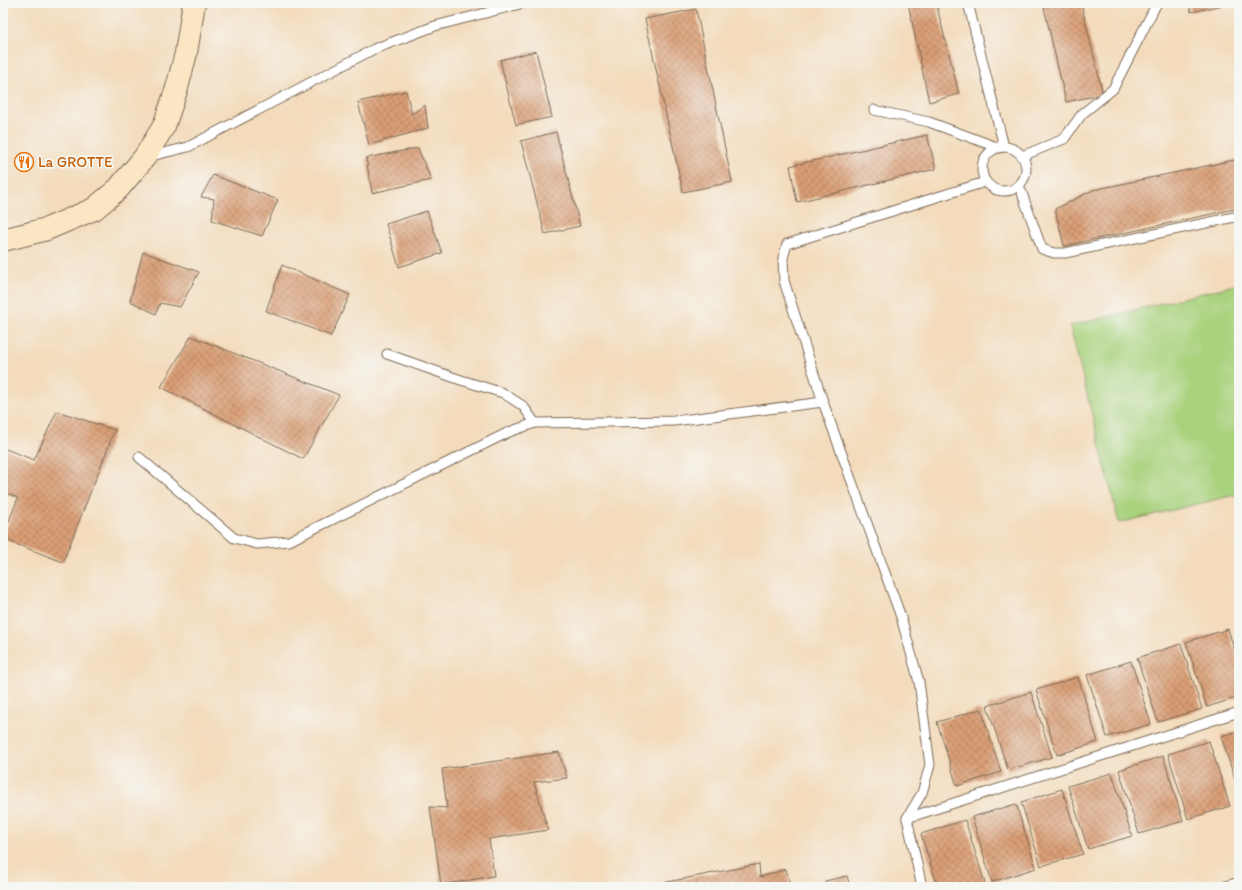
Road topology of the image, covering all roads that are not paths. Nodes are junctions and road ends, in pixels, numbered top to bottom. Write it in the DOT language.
graph roads {
  1 [pos="194,3"];
  2 [pos="524,3"];
  3 [pos="968,3"];
  4 [pos="1157,3"];
  5 [pos="874,110"];
  6 [pos="1001,147"];
  7 [pos="1022,156"];
  8 [pos="144,158"];
  9 [pos="985,182"];
  10 [pos="1018,185"];
  11 [pos="1239,216"];
  12 [pos="3,240"];
  13 [pos="387,354"];
  14 [pos="823,402"];
  15 [pos="535,423"];
  16 [pos="139,457"];
  17 [pos="1239,712"];
  18 [pos="907,818"];
  19 [pos="1236,884"];
  20 [pos="922,887"];
  21 [pos="1223,887"];
  1 -- 8 [label="main road"];
  2 -- 8 [label="lane"];
  3 -- 6 [label="lane"];
  4 -- 7 [label="lane"];
  5 -- 6 [label="lane"];
  6 -- 7 [label="lane"];
  6 -- 9 [label="lane"];
  7 -- 10 [label="lane"];
  8 -- 12 [label="main road"];
  9 -- 10 [label="lane"];
  9 -- 14 [label="lane"];
  10 -- 11 [label="lane"];
  13 -- 15 [label="lane"];
  14 -- 15 [label="lane"];
  14 -- 18 [label="lane"];
  15 -- 16 [label="lane"];
  17 -- 18 [label="lane"];
  18 -- 20 [label="lane"];
  19 -- 21 [label="lane"];
}
